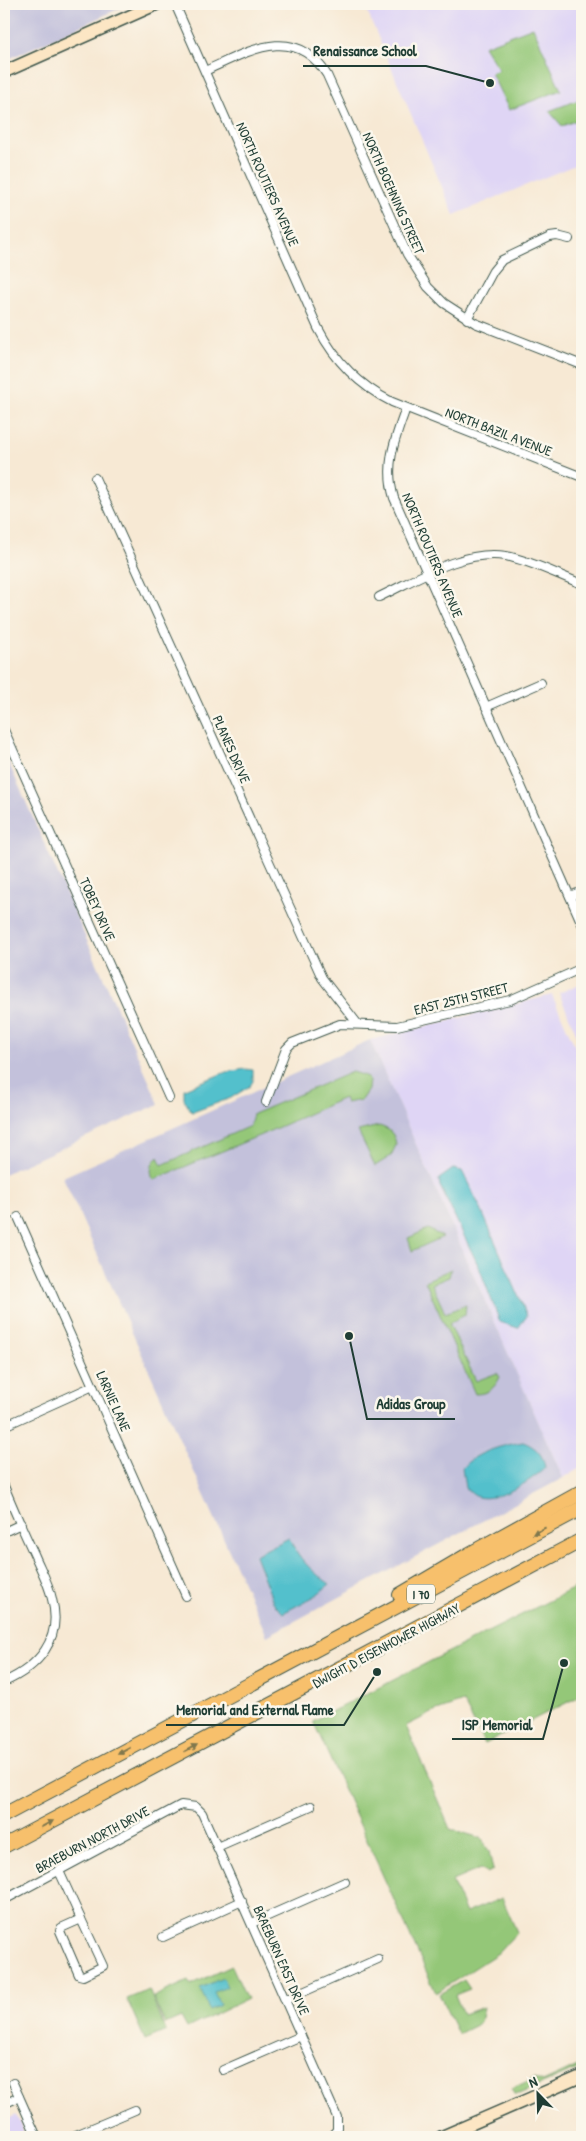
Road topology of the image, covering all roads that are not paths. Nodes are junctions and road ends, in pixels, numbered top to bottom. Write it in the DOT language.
graph roads {
  1 [pos="157,4"];
  2 [pos="175,4"];
  3 [pos="205,71"];
  4 [pos="4,72"];
  5 [pos="569,239"];
  6 [pos="467,318"];
  7 [pos="582,364"];
  8 [pos="406,408"];
  9 [pos="582,477"];
  10 [pos="95,478"];
  11 [pos="427,575"];
  12 [pos="582,584"];
  13 [pos="379,596"];
  14 [pos="541,682"];
  15 [pos="486,707"];
  16 [pos="4,730"];
  17 [pos="582,891"];
  18 [pos="570,896"];
  19 [pos="582,924"];
  20 [pos="582,968"];
  21 [pos="357,1023"];
  22 [pos="169,1098"];
  23 [pos="266,1102"];
  24 [pos="18,1217"];
  25 [pos="93,1386"];
  26 [pos="4,1426"];
  27 [pos="4,1486"];
  28 [pos="582,1492"];
  29 [pos="582,1508"];
  30 [pos="20,1524"];
  31 [pos="4,1532"];
  32 [pos="582,1540"];
  33 [pos="582,1550"];
  34 [pos="186,1596"];
  35 [pos="426,1625"];
  36 [pos="260,1679"];
  37 [pos="4,1682"];
  38 [pos="193,1806"];
  39 [pos="311,1806"];
  40 [pos="4,1816"];
  41 [pos="4,1846"];
  42 [pos="217,1847"];
  43 [pos="60,1871"];
  44 [pos="345,1882"];
  45 [pos="4,1900"];
  46 [pos="242,1901"];
  47 [pos="81,1919"];
  48 [pos="252,1923"];
  49 [pos="163,1936"];
  50 [pos="378,1959"];
  51 [pos="285,2000"];
  52 [pos="301,2036"];
  53 [pos="223,2070"];
  54 [pos="582,2076"];
  55 [pos="13,2083"];
  56 [pos="20,2097"];
  57 [pos="4,2104"];
  58 [pos="135,2110"];
  59 [pos="37,2137"];
  60 [pos="72,2137"];
  61 [pos="330,2137"];
  62 [pos="441,2137"];
  1 -- 4 [label="main road"];
  2 -- 3 [label="street, NORTH ROUTIERS AVENUE"];
  3 -- 6 [label="street, NORTH BOEHNING STREET"];
  3 -- 8 [label="street, NORTH ROUTIERS AVENUE"];
  5 -- 6 [label="street"];
  6 -- 7 [label="street, NORTH BOEHNING STREET"];
  8 -- 9 [label="street, NORTH BAZIL AVENUE"];
  8 -- 11 [label="street, NORTH ROUTIERS AVENUE"];
  10 -- 21 [label="street, PLANES DRIVE"];
  11 -- 12 [label="street"];
  11 -- 13 [label="street"];
  11 -- 15 [label="street, NORTH ROUTIERS AVENUE"];
  14 -- 15 [label="street"];
  15 -- 18 [label="street, NORTH ROUTIERS AVENUE"];
  16 -- 22 [label="street, TOBEY DRIVE"];
  17 -- 18 [label="street"];
  18 -- 19 [label="street, NORTH ROUTIERS AVENUE"];
  20 -- 21 [label="street, EAST 25TH STREET"];
  21 -- 23 [label="street, EAST 25TH STREET"];
  24 -- 25 [label="street, LARNIE LANE"];
  25 -- 26 [label="street"];
  25 -- 34 [label="street, LARNIE LANE"];
  27 -- 30 [label="street"];
  28 -- 36 [label="highway"];
  29 -- 36 [label="highway, DWIGHT D EISENHOWER HIGHWAY / I 70, one-way"];
  30 -- 31 [label="street"];
  30 -- 37 [label="street"];
  32 -- 35 [label="highway, DWIGHT D EISENHOWER HIGHWAY / I 70"];
  33 -- 35 [label="highway"];
  41 -- 35 [label="highway, DWIGHT D EISENHOWER HIGHWAY / I 70, one-way"];
  36 -- 40 [label="highway, DWIGHT D EISENHOWER HIGHWAY / I 70, one-way"];
  38 -- 42 [label="street, BRAEBURN EAST DRIVE"];
  38 -- 43 [label="street, BRAEBURN NORTH DRIVE"];
  39 -- 42 [label="street"];
  42 -- 46 [label="street, BRAEBURN EAST DRIVE"];
  43 -- 45 [label="street, BRAEBURN NORTH DRIVE"];
  43 -- 47 [label="street"];
  44 -- 48 [label="street"];
  46 -- 48 [label="street, BRAEBURN EAST DRIVE"];
  46 -- 49 [label="street"];
  47 -- 47 [label="street"];
  48 -- 51 [label="street, BRAEBURN EAST DRIVE"];
  50 -- 51 [label="street"];
  51 -- 52 [label="street, BRAEBURN EAST DRIVE"];
  52 -- 53 [label="street"];
  52 -- 61 [label="street, BRAEBURN EAST DRIVE"];
  54 -- 62 [label="main road"];
  55 -- 56 [label="street"];
  56 -- 57 [label="street"];
  56 -- 59 [label="street"];
  58 -- 60 [label="street"];
}
